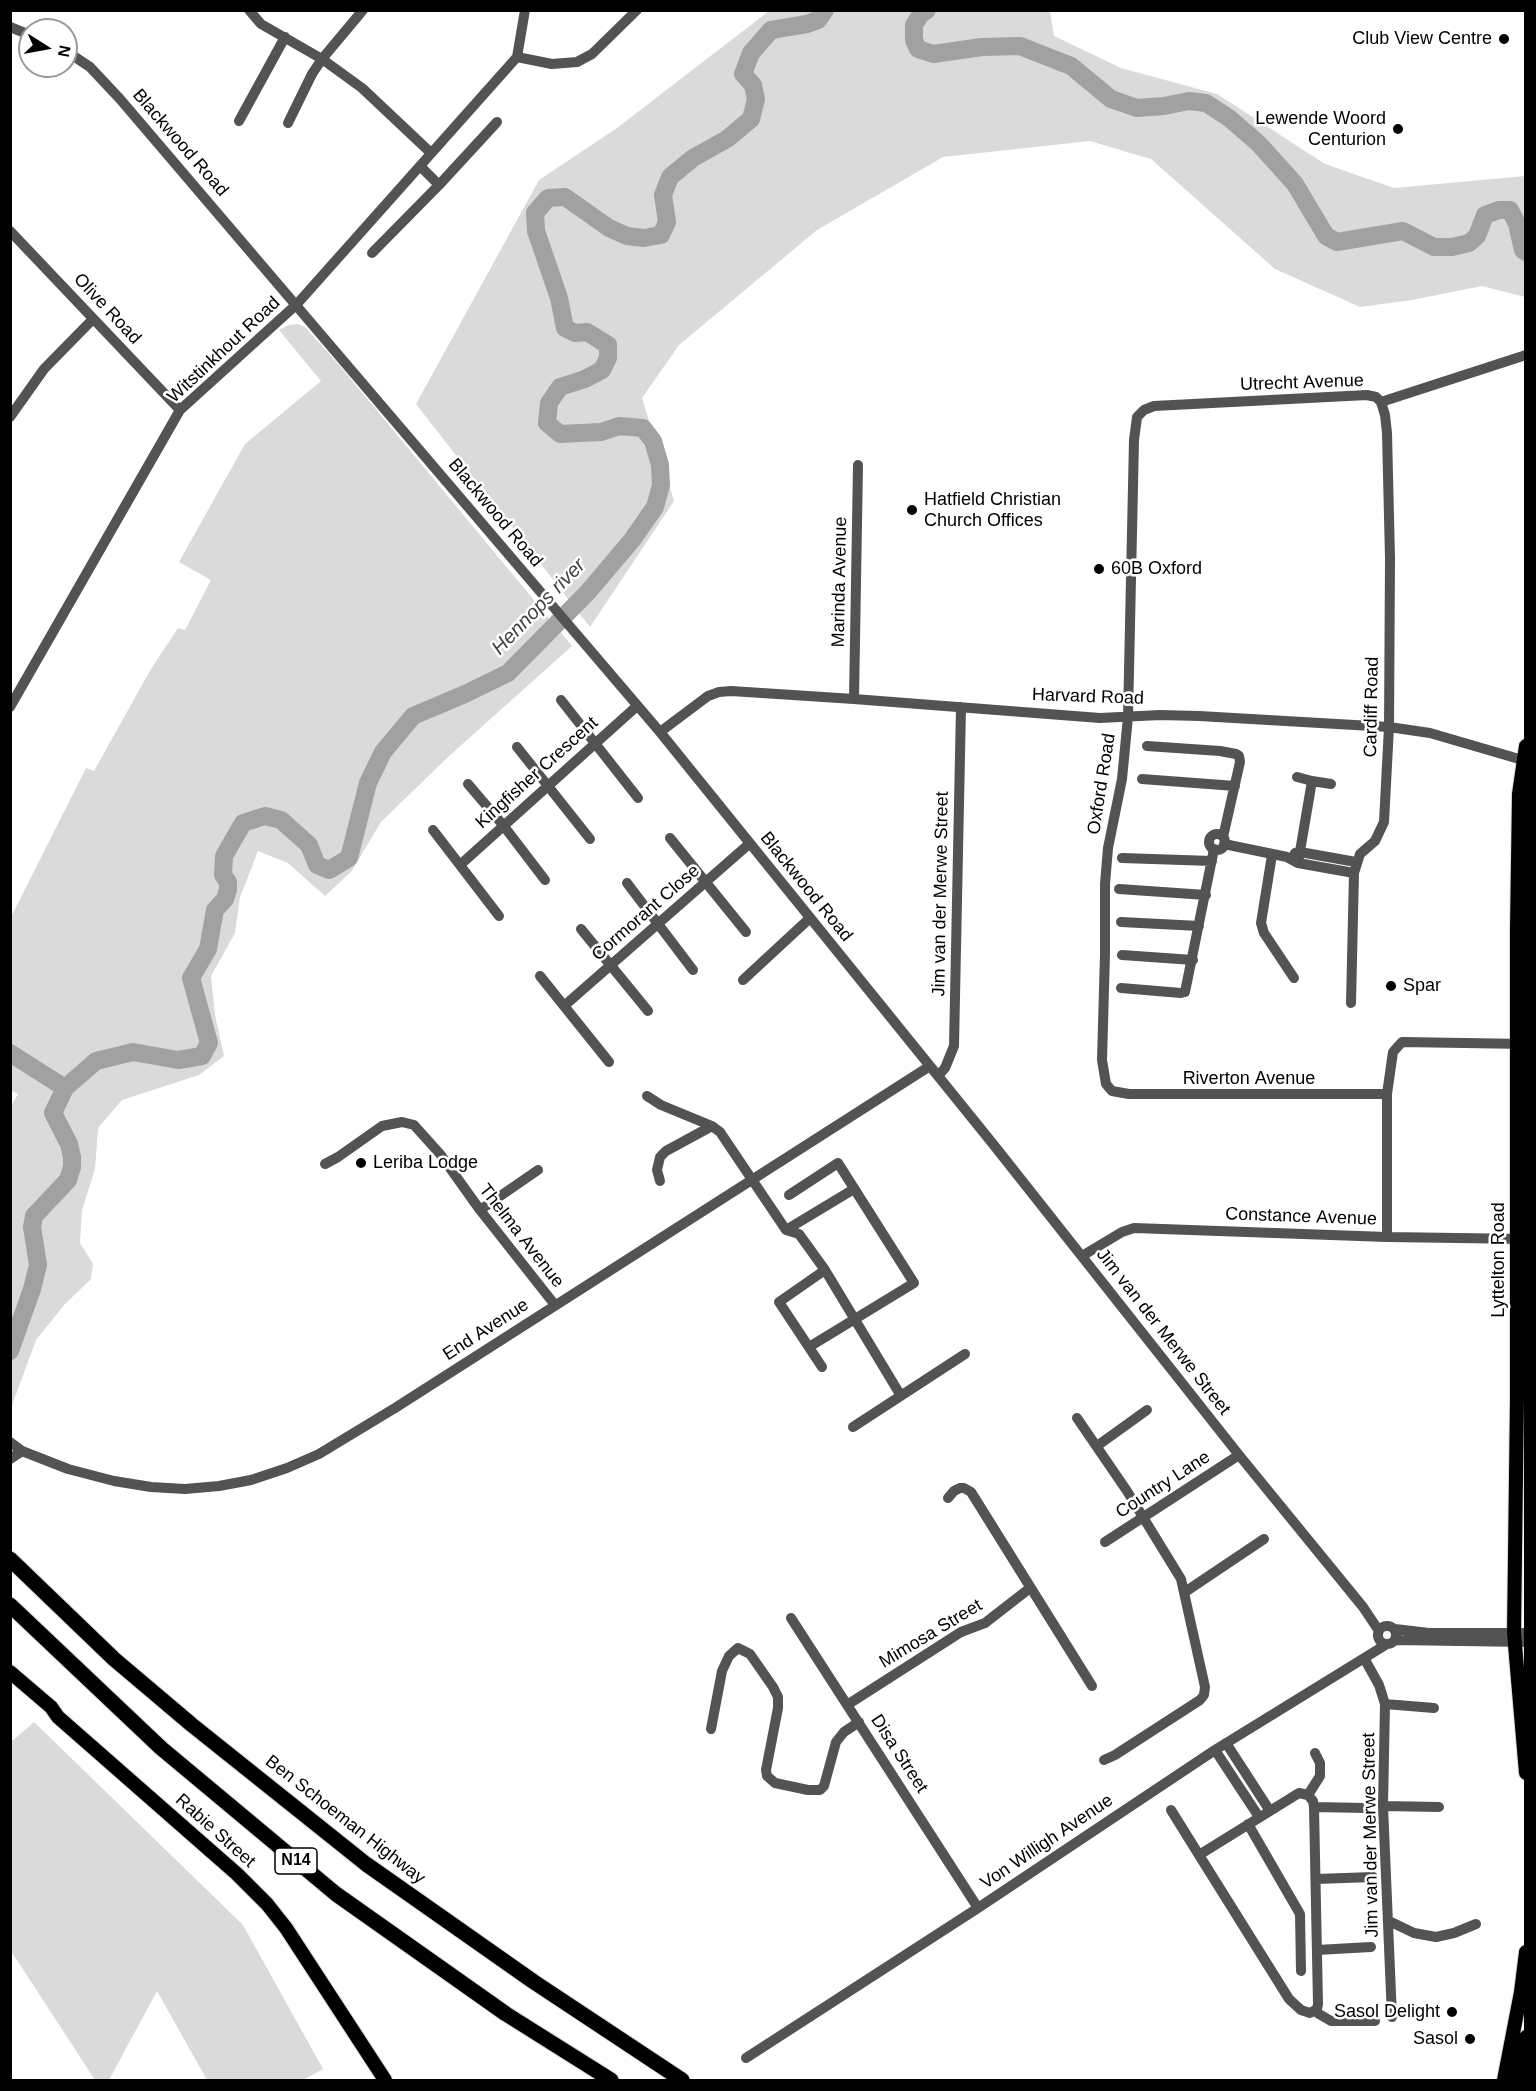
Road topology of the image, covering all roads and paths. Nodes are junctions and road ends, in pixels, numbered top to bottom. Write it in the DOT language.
graph roads {
  1 [pos="249,10"];
  2 [pos="363,10"];
  3 [pos="525,10"];
  4 [pos="637,10"];
  5 [pos="285,37"];
  6 [pos="517,57"];
  7 [pos="78,59"];
  8 [pos="322,59"];
  9 [pos="239,121"];
  10 [pos="497,122"];
  11 [pos="288,123"];
  12 [pos="431,153"];
  13 [pos="420,166"];
  14 [pos="439,185"];
  15 [pos="10,231"];
  16 [pos="372,253"];
  17 [pos="297,304"];
  18 [pos="93,319"];
  19 [pos="1526,355"];
  20 [pos="1381,402"];
  21 [pos="180,410"];
  22 [pos="1144,410"];
  23 [pos="10,417"];
  24 [pos="858,465"];
  25 [pos="854,699"];
  26 [pos="561,700"];
  27 [pos="637,706"];
  28 [pos="10,707"];
  29 [pos="961,707"];
  30 [pos="1128,717"];
  31 [pos="1389,727"];
  32 [pos="660,732"];
  33 [pos="595,744"];
  34 [pos="1147,746"];
  35 [pos="517,747"];
  36 [pos="1525,756"];
  37 [pos="1297,777"];
  38 [pos="1142,779"];
  39 [pos="1312,780"];
  40 [pos="468,784"];
  41 [pos="1331,784"];
  42 [pos="547,785"];
  43 [pos="1235,786"];
  44 [pos="638,798"];
  45 [pos="503,825"];
  46 [pos="433,830"];
  47 [pos="670,838"];
  48 [pos="590,839"];
  49 [pos="1224,840"];
  50 [pos="749,844"];
  51 [pos="1272,855"];
  52 [pos="1299,857"];
  53 [pos="1122,858"];
  54 [pos="1212,861"];
  55 [pos="1356,862"];
  56 [pos="460,865"];
  57 [pos="1354,873"];
  58 [pos="545,880"];
  59 [pos="627,883"];
  60 [pos="706,883"];
  61 [pos="1119,889"];
  62 [pos="1206,895"];
  63 [pos="499,916"];
  64 [pos="810,918"];
  65 [pos="1121,922"];
  66 [pos="658,923"];
  67 [pos="1200,927"];
  68 [pos="581,929"];
  69 [pos="746,932"];
  70 [pos="1122,955"];
  71 [pos="1192,960"];
  72 [pos="611,965"];
  73 [pos="693,970"];
  74 [pos="540,976"];
  75 [pos="1294,978"];
  76 [pos="743,980"];
  77 [pos="1121,988"];
  78 [pos="1351,1003"];
  79 [pos="564,1006"];
  80 [pos="648,1011"];
  81 [pos="1521,1044"];
  82 [pos="609,1062"];
  83 [pos="930,1066"];
  84 [pos="938,1077"];
  85 [pos="1112,1091"];
  86 [pos="1387,1094"];
  87 [pos="647,1096"];
  88 [pos="1521,1100"];
  89 [pos="712,1126"];
  90 [pos="325,1164"];
  91 [pos="538,1170"];
  92 [pos="752,1178"];
  93 [pos="660,1181"];
  94 [pos="854,1189"];
  95 [pos="789,1195"];
  96 [pos="480,1210"];
  97 [pos="786,1230"];
  98 [pos="1387,1237"];
  99 [pos="1521,1238"];
  100 [pos="1082,1256"];
  101 [pos="825,1270"];
  102 [pos="555,1305"];
  103 [pos="854,1319"];
  104 [pos="809,1347"];
  105 [pos="965,1354"];
  106 [pos="822,1366"];
  107 [pos="901,1396"];
  108 [pos="1147,1410"];
  109 [pos="1077,1418"];
  110 [pos="853,1427"];
  111 [pos="10,1442"];
  112 [pos="1097,1446"];
  113 [pos="22,1451"];
  114 [pos="1239,1455"];
  115 [pos="10,1459"];
  116 [pos="948,1498"];
  117 [pos="1144,1517"];
  118 [pos="1264,1539"];
  119 [pos="1105,1542"];
  120 [pos="10,1559"];
  121 [pos="1030,1588"];
  122 [pos="1185,1592"];
  123 [pos="10,1605"];
  124 [pos="791,1618"];
  125 [pos="1387,1634"];
  126 [pos="1520,1637"];
  127 [pos="1366,1657"];
  128 [pos="10,1671"];
  129 [pos="10,1682"];
  130 [pos="1092,1686"];
  131 [pos="1384,1704"];
  132 [pos="848,1705"];
  133 [pos="1434,1708"];
  134 [pos="58,1717"];
  135 [pos="859,1722"];
  136 [pos="711,1729"];
  137 [pos="1226,1743"];
  138 [pos="1215,1750"];
  139 [pos="1315,1753"];
  140 [pos="1104,1760"];
  141 [pos="1526,1773"];
  142 [pos="1308,1795"];
  143 [pos="1383,1806"];
  144 [pos="1314,1807"];
  145 [pos="1439,1807"];
  146 [pos="1366,1808"];
  147 [pos="1171,1810"];
  148 [pos="1270,1811"];
  149 [pos="1259,1817"];
  150 [pos="1248,1824"];
  151 [pos="1199,1854"];
  152 [pos="1373,1877"];
  153 [pos="1316,1878"];
  154 [pos="978,1908"];
  155 [pos="1389,1922"];
  156 [pos="1476,1924"];
  157 [pos="1371,1947"];
  158 [pos="1317,1950"];
  159 [pos="1526,1952"];
  160 [pos="1301,1971"];
  161 [pos="1314,2011"];
  162 [pos="1392,2017"];
  163 [pos="1375,2021"];
  164 [pos="1526,2037"];
  165 [pos="746,2058"];
  166 [pos="385,2080"];
  167 [pos="611,2080"];
  168 [pos="682,2080"];
  169 [pos="1504,2080"];
  170 [pos="1517,2080"];
  1 -- 5 [label="street"];
  2 -- 8 [label="street"];
  3 -- 6 [label="street"];
  4 -- 6 [label="street"];
  5 -- 8 [label="street"];
  5 -- 9 [label="street"];
  6 -- 12 [label="street, Witstinkhout Road"];
  7 -- 17 [label="street, Blackwood Road"];
  8 -- 11 [label="street"];
  8 -- 12 [label="street"];
  10 -- 14 [label="street"];
  12 -- 13 [label="street, Witstinkhout Road"];
  13 -- 14 [label="street"];
  13 -- 17 [label="street, Witstinkhout Road"];
  14 -- 16 [label="street"];
  15 -- 18 [label="street, Olive Road"];
  17 -- 21 [label="street, Witstinkhout Road"];
  17 -- 27 [label="street, Blackwood Road"];
  18 -- 21 [label="street, Olive Road"];
  18 -- 23 [label="street"];
  19 -- 20 [label="street, Utrecht Avenue"];
  20 -- 22 [label="street, Utrecht Avenue"];
  20 -- 31 [label="street, Cardiff Road"];
  21 -- 28 [label="street, Witstinkhout Road"];
  22 -- 30 [label="street, Oxford Road"];
  24 -- 25 [label="street, Marinda Avenue"];
  25 -- 29 [label="street, Harvard Road"];
  25 -- 32 [label="street, Harvard Road"];
  26 -- 33 [label="street"];
  27 -- 32 [label="street, Blackwood Road"];
  27 -- 33 [label="street, Kingfisher Crescent"];
  29 -- 30 [label="street, Harvard Road"];
  29 -- 84 [label="street, Jim van der Merwe Street"];
  30 -- 31 [label="street, Harvard Road"];
  30 -- 85 [label="street, Oxford Road"];
  31 -- 36 [label="street, Harvard Road"];
  31 -- 55 [label="street, Cardiff Road"];
  32 -- 50 [label="street, Blackwood Road"];
  33 -- 42 [label="street, Kingfisher Crescent"];
  33 -- 44 [label="street"];
  34 -- 43 [label="street"];
  35 -- 42 [label="street"];
  36 -- 81 [label="main road, Lyttelton Road"];
  37 -- 39 [label="street"];
  38 -- 43 [label="street"];
  39 -- 41 [label="street"];
  39 -- 52 [label="street"];
  40 -- 45 [label="street"];
  42 -- 45 [label="street, Kingfisher Crescent"];
  42 -- 48 [label="street"];
  43 -- 49 [label="street"];
  45 -- 56 [label="street, Kingfisher Crescent"];
  45 -- 58 [label="street"];
  46 -- 56 [label="street"];
  47 -- 60 [label="street"];
  49 -- 51 [label="street"];
  49 -- 54 [label="street"];
  50 -- 60 [label="street, Cormorant Close"];
  50 -- 64 [label="street, Blackwood Road"];
  51 -- 52 [label="street"];
  51 -- 75 [label="street"];
  52 -- 55 [label="street"];
  52 -- 57 [label="street"];
  53 -- 54 [label="street"];
  54 -- 62 [label="street"];
  55 -- 57 [label="street, Cardiff Road"];
  56 -- 63 [label="street"];
  57 -- 78 [label="street, Cardiff Road"];
  59 -- 66 [label="street"];
  60 -- 66 [label="street, Cormorant Close"];
  60 -- 69 [label="street"];
  61 -- 62 [label="street"];
  62 -- 67 [label="street"];
  64 -- 76 [label="street"];
  64 -- 83 [label="street, Blackwood Road"];
  65 -- 67 [label="street"];
  66 -- 72 [label="street, Cormorant Close"];
  66 -- 73 [label="street"];
  67 -- 71 [label="street"];
  68 -- 72 [label="street"];
  70 -- 71 [label="street"];
  71 -- 77 [label="street"];
  72 -- 79 [label="street, Cormorant Close"];
  72 -- 80 [label="street"];
  74 -- 79 [label="street"];
  79 -- 82 [label="street"];
  81 -- 86 [label="street"];
  81 -- 88 [label="main road, Lyttelton Road"];
  83 -- 84 [label="street, Jim van der Merwe Street"];
  83 -- 92 [label="street, End Avenue"];
  84 -- 100 [label="street, Jim van der Merwe Street"];
  85 -- 86 [label="street, Riverton Avenue"];
  86 -- 98 [label="street"];
  87 -- 89 [label="street"];
  88 -- 99 [label="main road, Lyttelton Road"];
  89 -- 92 [label="street"];
  89 -- 93 [label="street"];
  90 -- 96 [label="street, Thelma Avenue"];
  91 -- 96 [label="street"];
  92 -- 97 [label="street"];
  92 -- 102 [label="street, End Avenue"];
  94 -- 95 [label="street"];
  94 -- 97 [label="street"];
  94 -- 103 [label="street"];
  96 -- 102 [label="street, Thelma Avenue"];
  97 -- 101 [label="street"];
  98 -- 99 [label="street, Constance Avenue"];
  98 -- 100 [label="street, Constance Avenue"];
  99 -- 126 [label="main road, Lyttelton Road"];
  100 -- 114 [label="street, Jim van der Merwe Street"];
  101 -- 103 [label="street"];
  101 -- 104 [label="street"];
  102 -- 113 [label="street, End Avenue"];
  103 -- 104 [label="street"];
  103 -- 107 [label="street"];
  104 -- 106 [label="street"];
  105 -- 107 [label="street"];
  107 -- 110 [label="street"];
  108 -- 112 [label="street"];
  109 -- 112 [label="street"];
  111 -- 113 [label="street"];
  112 -- 117 [label="street"];
  113 -- 115 [label="street"];
  114 -- 117 [label="street, Country Lane"];
  114 -- 125 [label="street, Jim van der Merwe Street"];
  116 -- 121 [label="street"];
  117 -- 119 [label="street, Country Lane"];
  117 -- 122 [label="street"];
  118 -- 122 [label="street"];
  120 -- 168 [label="highway, Ben Schoeman Highway / N14"];
  121 -- 130 [label="street"];
  121 -- 132 [label="street, Mimosa Street"];
  122 -- 140 [label="street"];
  123 -- 167 [label="highway, N14"];
  124 -- 132 [label="street, Disa Street"];
  125 -- 126 [label="street"];
  125 -- 127 [label="street, Von Willigh Avenue"];
  126 -- 141 [label="main road, Lyttelton Road"];
  127 -- 131 [label="street, Jim van der Merwe Street"];
  127 -- 137 [label="street, Von Willigh Avenue"];
  128 -- 134 [label="main road, Rabie Street"];
  129 -- 134 [label="main road, Rabie Street"];
  131 -- 133 [label="street"];
  131 -- 143 [label="street, Jim van der Merwe Street"];
  132 -- 135 [label="street, Disa Street"];
  134 -- 166 [label="main road, Rabie Street"];
  135 -- 136 [label="street"];
  135 -- 154 [label="street, Disa Street"];
  137 -- 138 [label="street, Von Willigh Avenue"];
  137 -- 148 [label="street"];
  138 -- 149 [label="street"];
  138 -- 154 [label="street, Von Willigh Avenue"];
  139 -- 142 [label="street"];
  142 -- 144 [label="street"];
  142 -- 148 [label="street"];
  143 -- 145 [label="street"];
  143 -- 155 [label="street, Jim van der Merwe Street"];
  144 -- 146 [label="street"];
  144 -- 153 [label="street"];
  147 -- 151 [label="street"];
  148 -- 149 [label="street"];
  149 -- 150 [label="street"];
  150 -- 151 [label="street"];
  150 -- 160 [label="street"];
  151 -- 161 [label="street"];
  152 -- 153 [label="street"];
  153 -- 158 [label="street"];
  154 -- 165 [label="street, Von Willigh Avenue"];
  155 -- 156 [label="street"];
  155 -- 162 [label="street, Jim van der Merwe Street"];
  157 -- 158 [label="street"];
  158 -- 161 [label="street"];
  159 -- 169 [label="main road"];
  161 -- 163 [label="street"];
  164 -- 170 [label="main road"];
}
